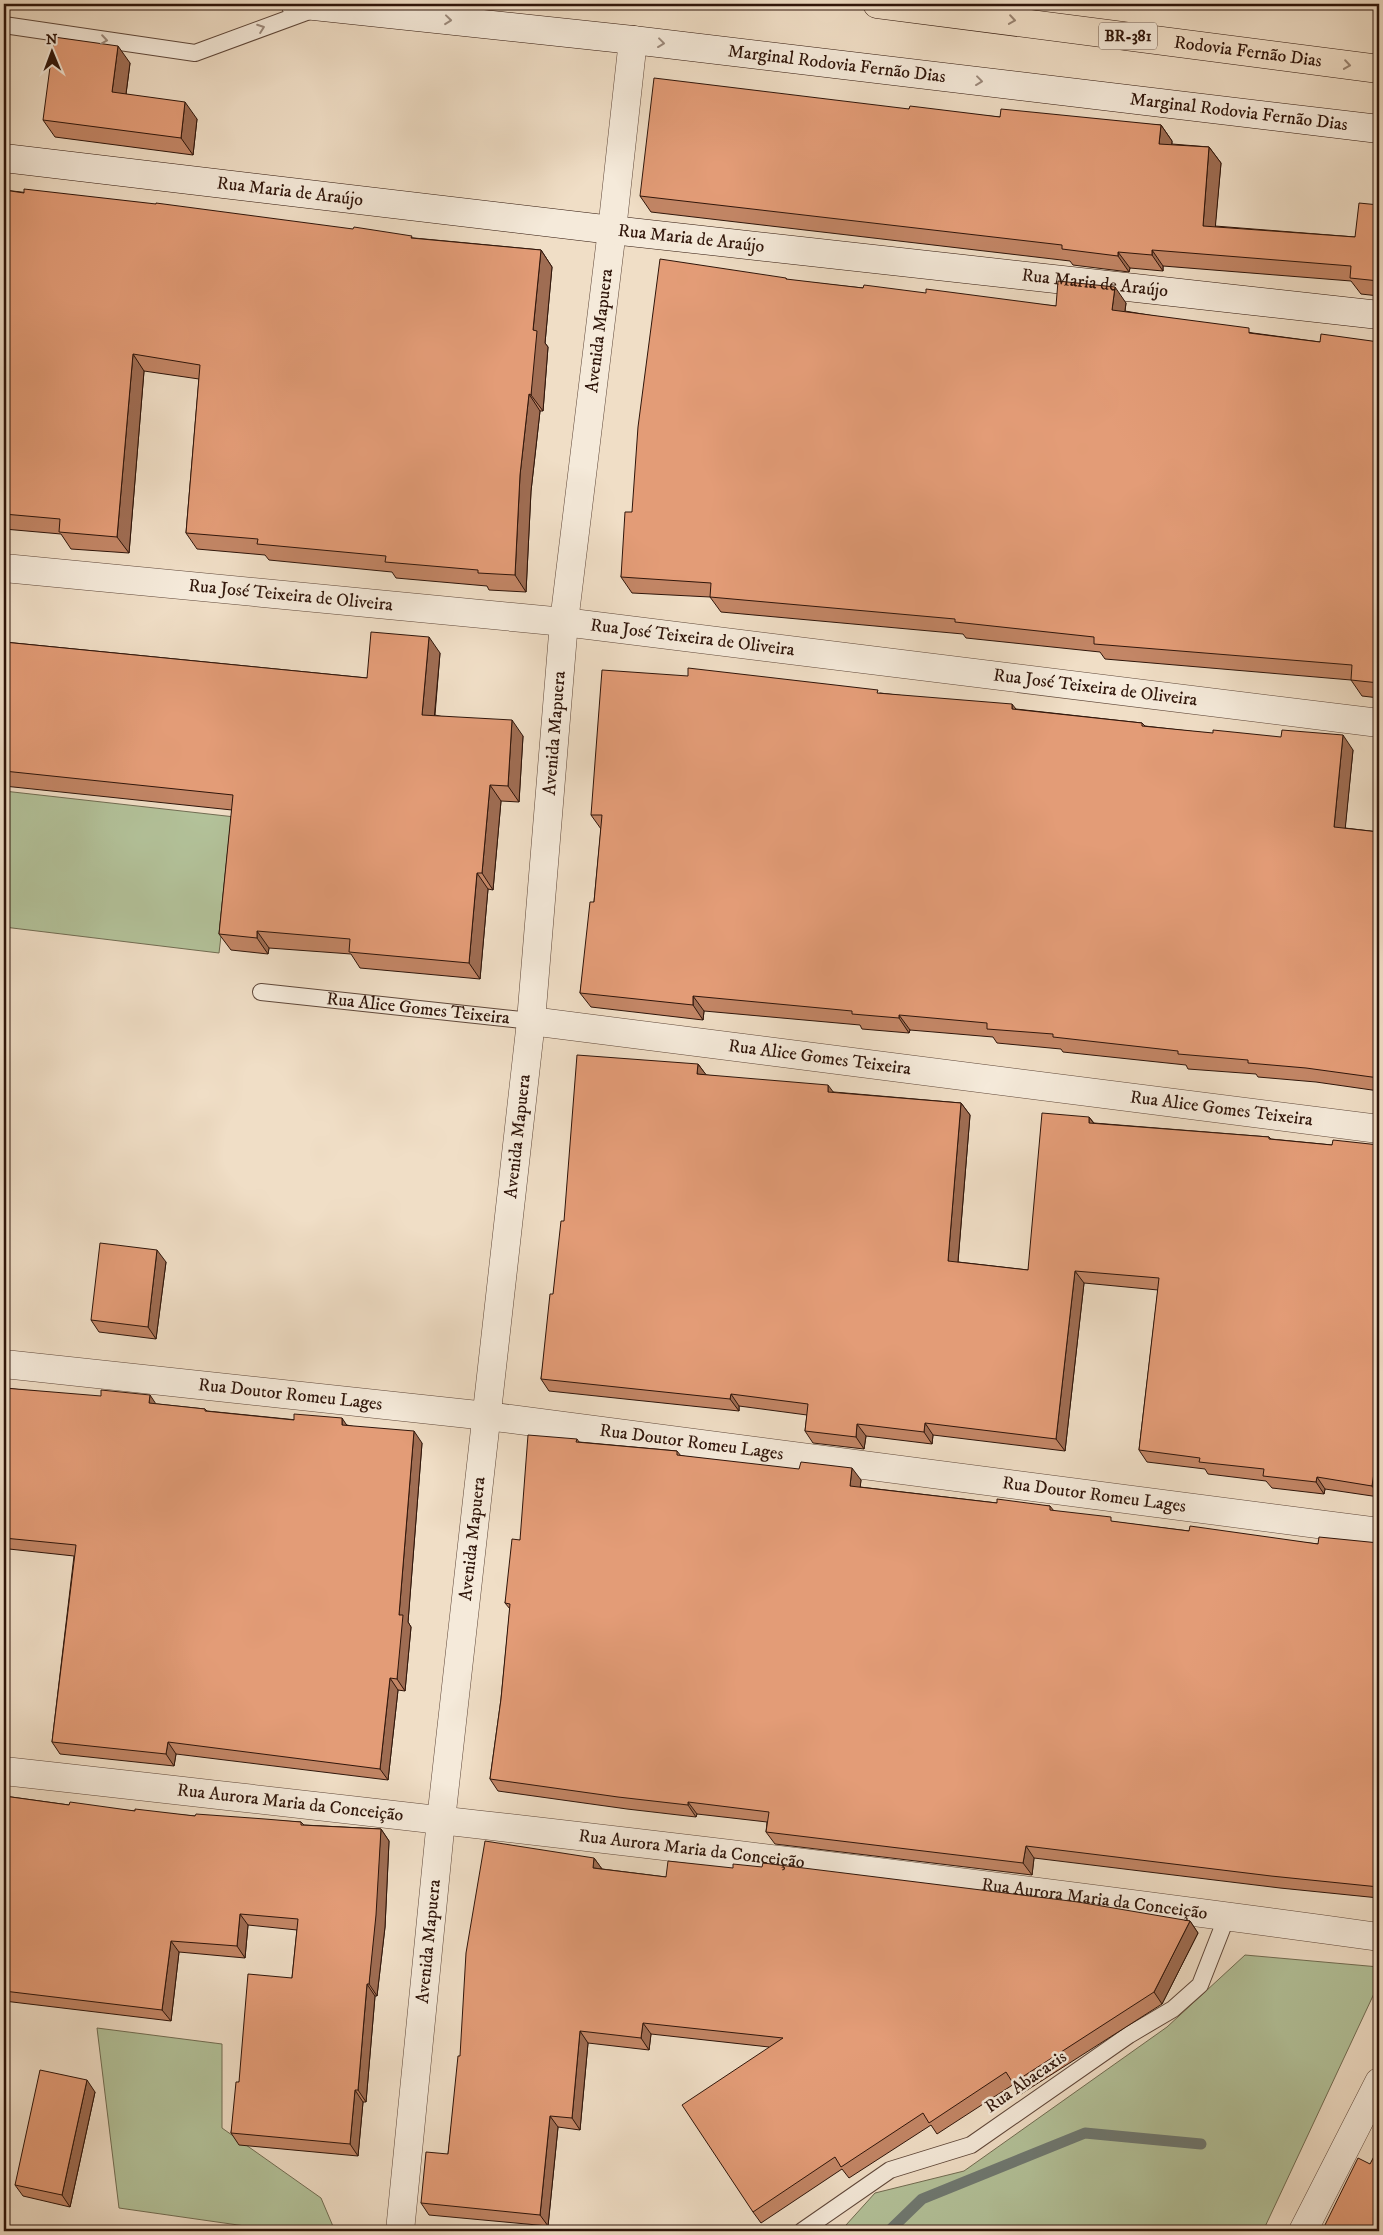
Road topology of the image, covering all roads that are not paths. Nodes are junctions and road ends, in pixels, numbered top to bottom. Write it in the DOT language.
graph roads {
  1 [pos="877,4"];
  2 [pos="307,5"];
  3 [pos="4,25"];
  4 [pos="633,40"];
  5 [pos="1379,69"];
  6 [pos="1379,128"];
  7 [pos="4,158"];
  8 [pos="612,230"];
  9 [pos="1379,314"];
  10 [pos="4,568"];
  11 [pos="564,622"];
  12 [pos="1379,724"];
  13 [pos="260,992"];
  14 [pos="531,1021"];
  15 [pos="1379,1129"];
  16 [pos="4,1364"];
  17 [pos="487,1416"];
  18 [pos="1379,1532"];
  19 [pos="4,1771"];
  20 [pos="441,1820"];
  21 [pos="1227,1916"];
  22 [pos="1379,1937"];
  23 [pos="1379,2082"];
  24 [pos="400,2231"];
  25 [pos="802,2231"];
  26 [pos="1303,2231"];
  1 -- 5 [label="highway, Rodovia Fernão Dias / BR-381, one-way"];
  3 -- 2 [label="lane, one-way"];
  2 -- 4 [label="street, Marginal Rodovia Fernão Dias, one-way"];
  4 -- 6 [label="street, Marginal Rodovia Fernão Dias, one-way"];
  4 -- 8 [label="street, Avenida Mapuera"];
  7 -- 8 [label="street, Rua Maria de Araújo"];
  8 -- 9 [label="street, Rua Maria de Araújo"];
  8 -- 11 [label="street, Avenida Mapuera"];
  10 -- 11 [label="street, Rua José Teixeira de Oliveira"];
  11 -- 12 [label="street, Rua José Teixeira de Oliveira"];
  11 -- 14 [label="street, Avenida Mapuera"];
  13 -- 14 [label="lane, Rua Alice Gomes Teixeira"];
  14 -- 15 [label="street, Rua Alice Gomes Teixeira"];
  14 -- 17 [label="street, Avenida Mapuera"];
  16 -- 17 [label="street, Rua Doutor Romeu Lages"];
  17 -- 18 [label="street, Rua Doutor Romeu Lages"];
  17 -- 20 [label="street, Avenida Mapuera"];
  19 -- 20 [label="street, Rua Aurora Maria da Conceição"];
  20 -- 21 [label="street, Rua Aurora Maria da Conceição"];
  20 -- 24 [label="street, Avenida Mapuera"];
  21 -- 22 [label="street, Rua Aurora Maria da Conceição"];
  21 -- 25 [label="lane, Rua Abacaxis"];
  23 -- 26 [label="street"];
}
